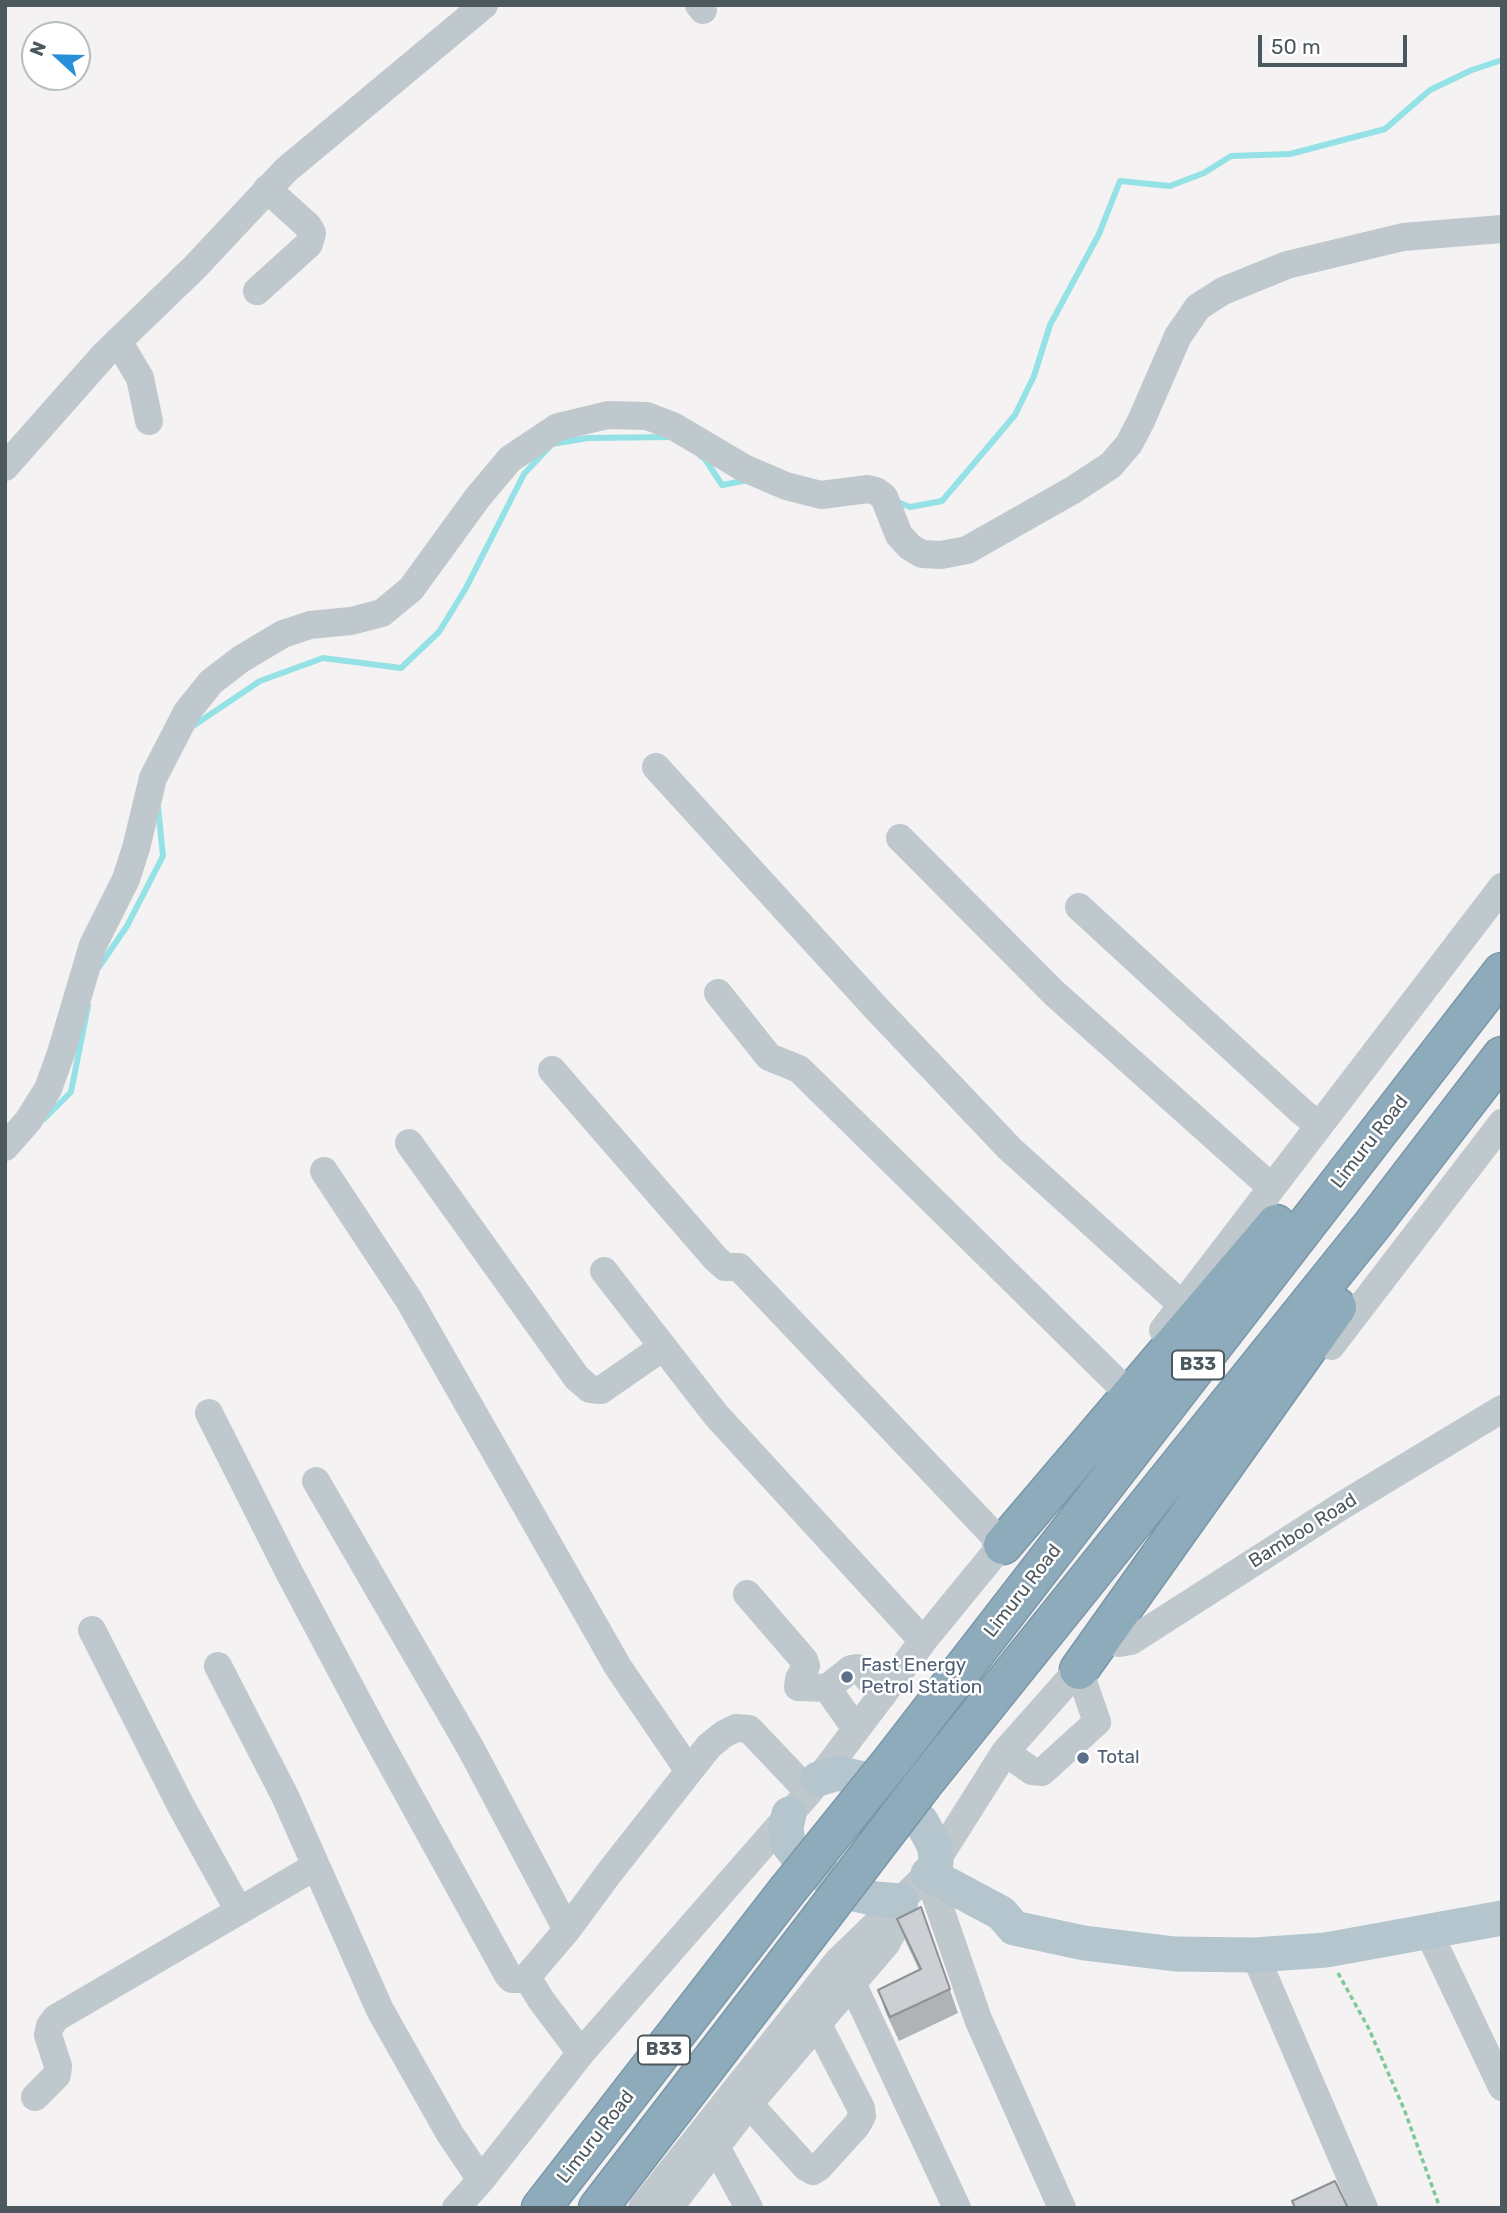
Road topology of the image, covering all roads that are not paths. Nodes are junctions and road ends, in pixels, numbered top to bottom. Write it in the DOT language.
graph roads {
  1 [pos="484,5"];
  2 [pos="267,189"];
  3 [pos="1502,229"];
  4 [pos="257,291"];
  5 [pos="118,341"];
  6 [pos="149,421"];
  7 [pos="5,467"];
  8 [pos="656,767"];
  9 [pos="900,838"];
  10 [pos="1502,887"];
  11 [pos="1079,907"];
  12 [pos="1502,958"];
  13 [pos="1502,972"];
  14 [pos="718,993"];
  15 [pos="1502,1056"];
  16 [pos="552,1070"];
  17 [pos="1502,1074"];
  18 [pos="1502,1124"];
  19 [pos="1319,1125"];
  20 [pos="408,1143"];
  21 [pos="5,1147"];
  22 [pos="324,1171"];
  23 [pos="1271,1187"];
  24 [pos="604,1271"];
  25 [pos="1182,1305"];
  26 [pos="663,1347"];
  27 [pos="1119,1385"];
  28 [pos="1502,1409"];
  29 [pos="209,1412"];
  30 [pos="316,1481"];
  31 [pos="1003,1545"];
  32 [pos="747,1594"];
  33 [pos="92,1630"];
  34 [pos="1103,1639"];
  35 [pos="923,1641"];
  36 [pos="218,1666"];
  37 [pos="1079,1670"];
  38 [pos="827,1688"];
  39 [pos="882,1696"];
  40 [pos="856,1729"];
  41 [pos="1005,1752"];
  42 [pos="689,1771"];
  43 [pos="805,1795"];
  44 [pos="316,1866"];
  45 [pos="932,1868"];
  46 [pos="896,1905"];
  47 [pos="239,1911"];
  48 [pos="1502,1918"];
  49 [pos="567,1930"];
  50 [pos="1428,1931"];
  51 [pos="1255,1955"];
  52 [pos="527,1977"];
  53 [pos="852,1983"];
  54 [pos="818,2025"];
  55 [pos="581,2053"];
  56 [pos="1502,2087"];
  57 [pos="34,2097"];
  58 [pos="749,2104"];
  59 [pos="716,2147"];
  60 [pos="481,2180"];
  61 [pos="456,2208"];
  62 [pos="541,2208"];
  63 [pos="598,2208"];
  64 [pos="642,2208"];
  65 [pos="669,2208"];
  66 [pos="749,2208"];
  67 [pos="957,2208"];
  68 [pos="1062,2208"];
  69 [pos="1364,2208"];
  1 -- 2 [label="street"];
  2 -- 4 [label="street"];
  2 -- 5 [label="street"];
  3 -- 21 [label="street"];
  5 -- 6 [label="street"];
  5 -- 7 [label="street"];
  8 -- 25 [label="street"];
  9 -- 23 [label="street"];
  10 -- 19 [label="street"];
  11 -- 19 [label="street"];
  12 -- 31 [label="highway"];
  13 -- 62 [label="highway, Limuru Road / B33, bridge"];
  14 -- 27 [label="street"];
  15 -- 63 [label="highway, B33, bridge"];
  16 -- 31 [label="street"];
  17 -- 37 [label="highway"];
  18 -- 34 [label="street"];
  19 -- 23 [label="street"];
  20 -- 26 [label="street"];
  22 -- 42 [label="street"];
  23 -- 25 [label="street"];
  24 -- 26 [label="street"];
  25 -- 27 [label="street"];
  26 -- 35 [label="street"];
  27 -- 31 [label="street"];
  28 -- 34 [label="street, Bamboo Road"];
  29 -- 52 [label="street"];
  30 -- 49 [label="street"];
  31 -- 35 [label="street"];
  32 -- 38 [label="street"];
  33 -- 47 [label="street"];
  34 -- 37 [label="street"];
  35 -- 39 [label="street"];
  36 -- 44 [label="street"];
  37 -- 41 [label="street"];
  37 -- 41 [label="street"];
  38 -- 39 [label="street"];
  38 -- 40 [label="street"];
  39 -- 40 [label="street"];
  40 -- 43 [label="street"];
  41 -- 45 [label="street"];
  42 -- 43 [label="street"];
  42 -- 49 [label="street"];
  43 -- 45 [label="main road"];
  43 -- 46 [label="main road"];
  43 -- 55 [label="street"];
  44 -- 47 [label="street"];
  44 -- 60 [label="street"];
  45 -- 46 [label="street"];
  45 -- 51 [label="main road"];
  45 -- 68 [label="street"];
  46 -- 53 [label="street"];
  46 -- 64 [label="street"];
  47 -- 57 [label="street"];
  48 -- 50 [label="main road"];
  49 -- 52 [label="street"];
  50 -- 51 [label="main road"];
  50 -- 56 [label="street"];
  51 -- 69 [label="street"];
  52 -- 55 [label="street"];
  53 -- 54 [label="street"];
  53 -- 67 [label="street"];
  54 -- 58 [label="street"];
  54 -- 58 [label="street"];
  55 -- 60 [label="street"];
  58 -- 59 [label="street"];
  59 -- 65 [label="street"];
  59 -- 66 [label="street"];
  60 -- 61 [label="street"];
}
